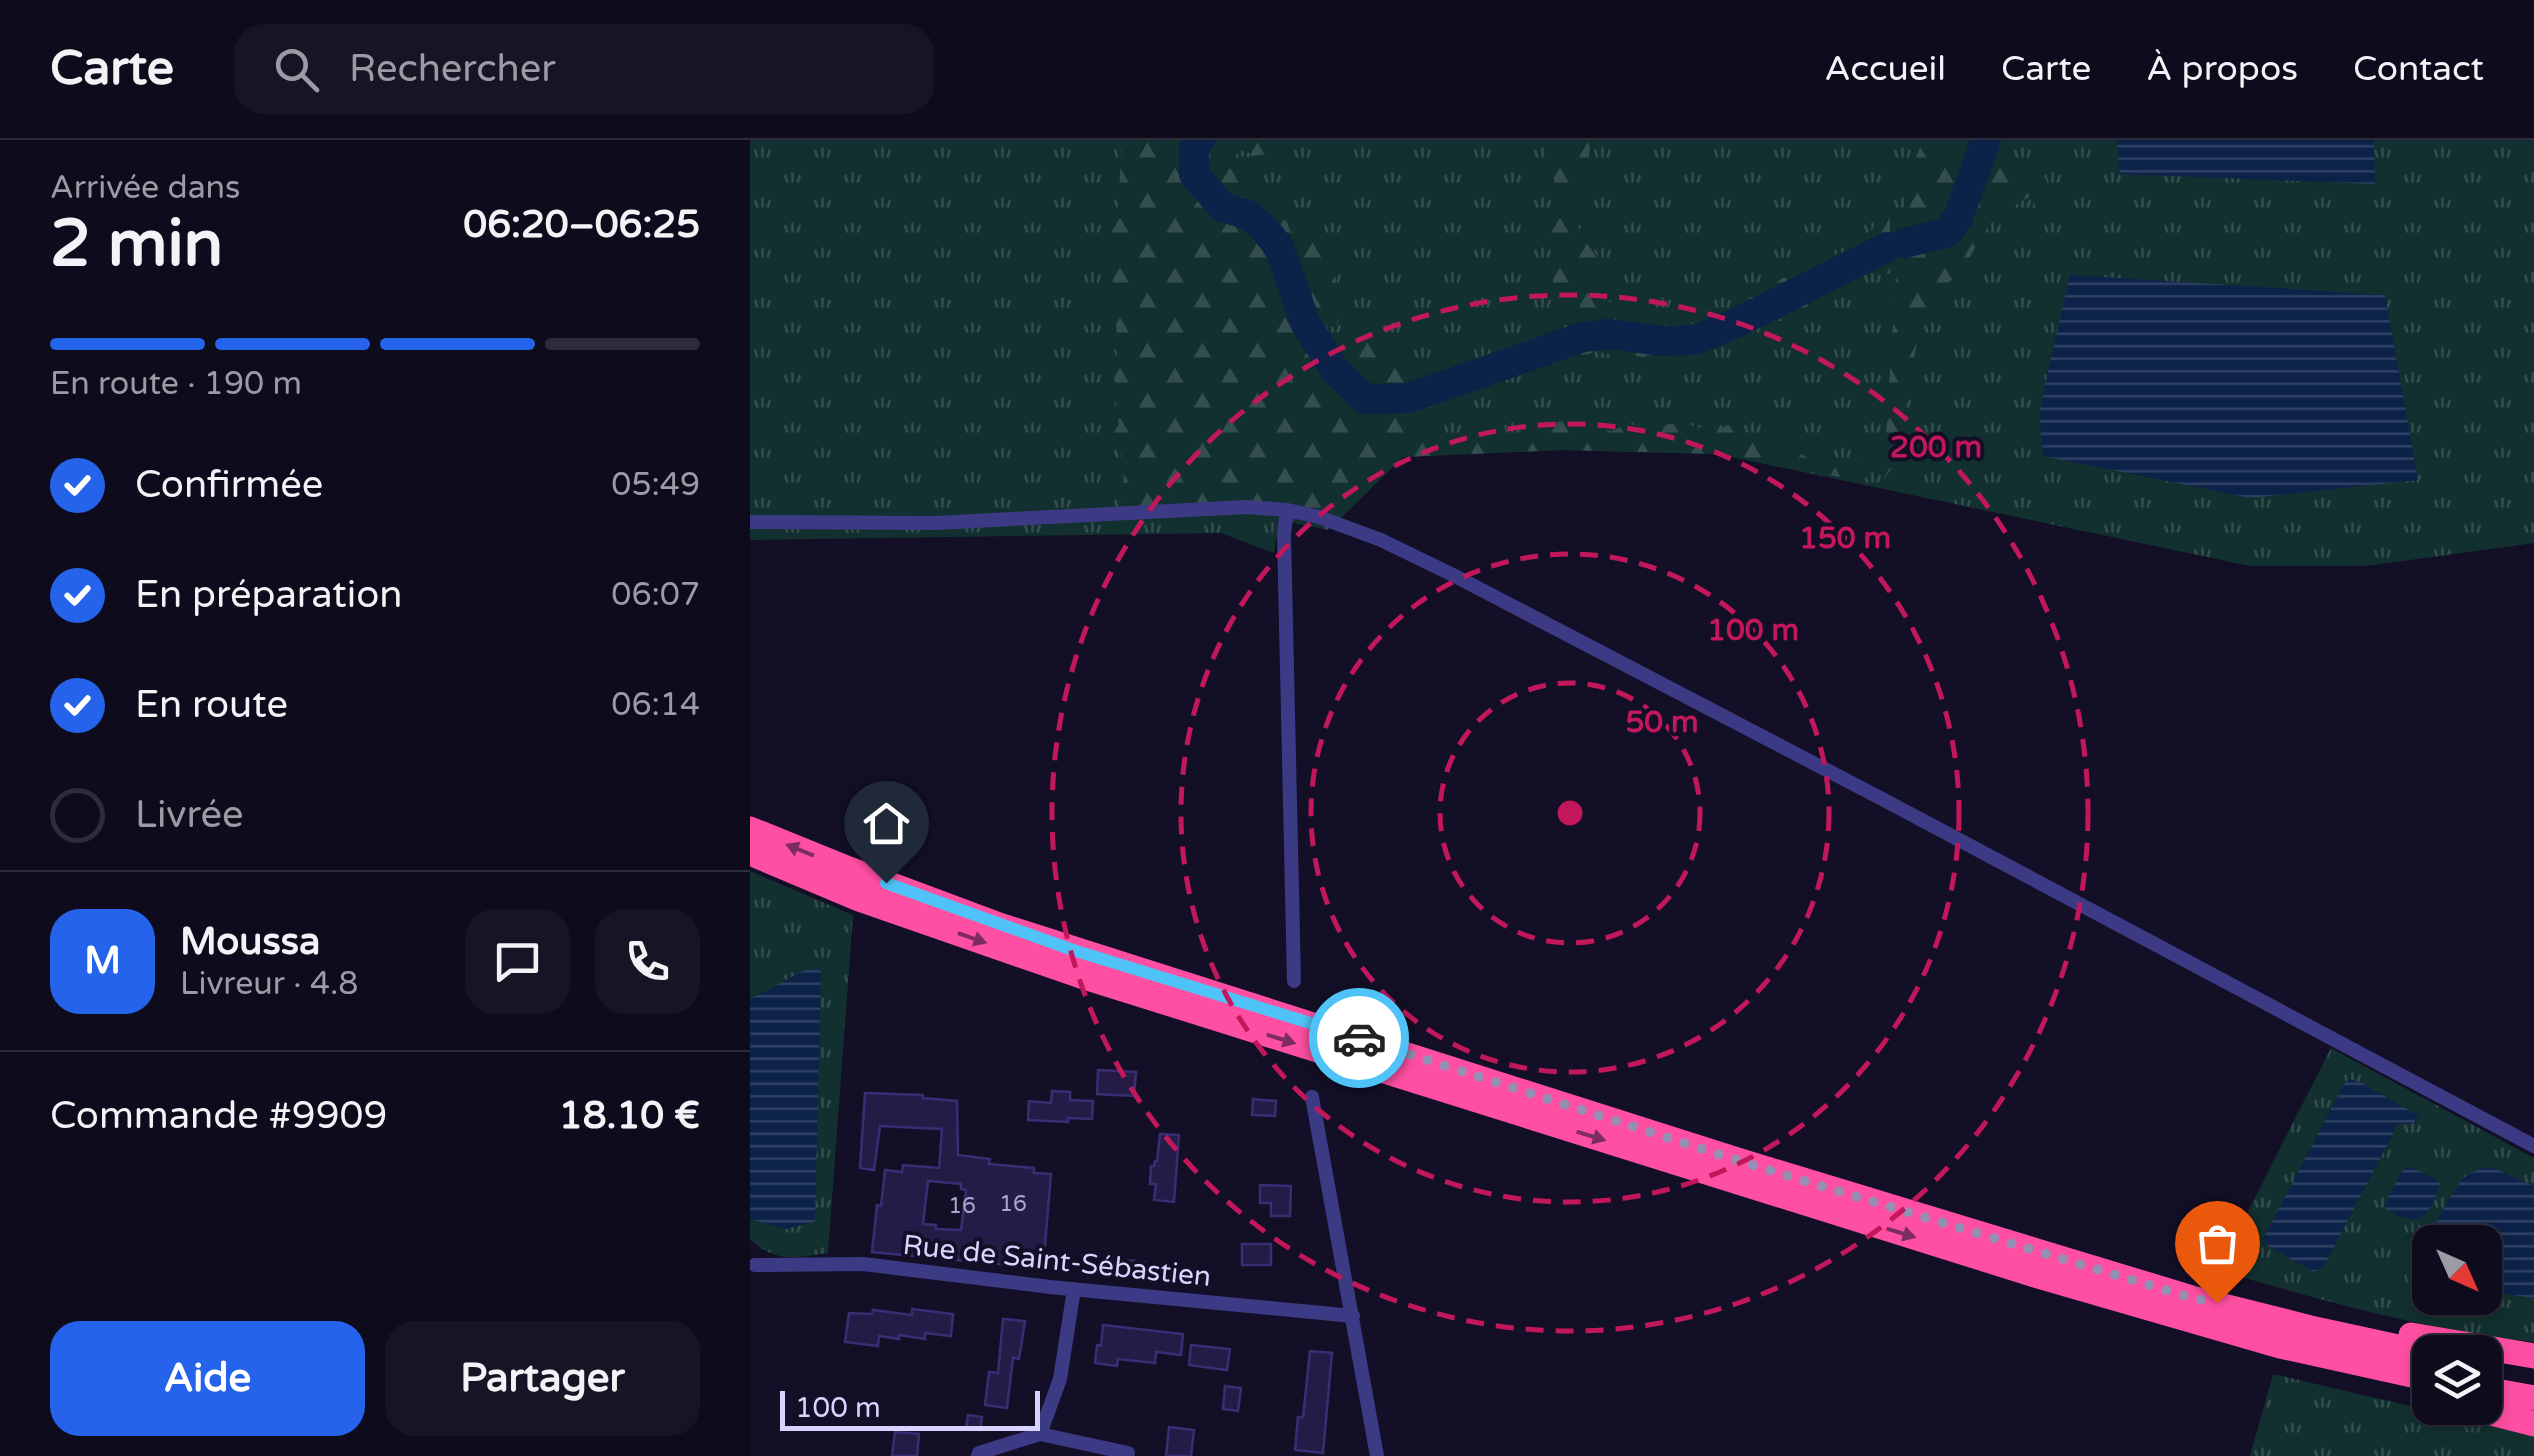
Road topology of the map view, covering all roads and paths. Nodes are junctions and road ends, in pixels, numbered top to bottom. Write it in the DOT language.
graph roads {
  1 [pos="1286,510"];
  2 [pos="750,522"];
  3 [pos="750,829"];
  4 [pos="750,853"];
  5 [pos="1294,981"];
  6 [pos="1312,1097"];
  7 [pos="2534,1146"];
  8 [pos="755,1265"];
  9 [pos="1074,1289"];
  10 [pos="2137,1305"];
  11 [pos="1353,1316"];
  12 [pos="2315,1329"];
  13 [pos="2412,1350"];
  14 [pos="2534,1356"];
  15 [pos="2502,1367"];
  16 [pos="2534,1373"];
  17 [pos="2412,1375"];
  18 [pos="2502,1392"];
  19 [pos="2412,1393"];
  20 [pos="2534,1398"];
  21 [pos="2502,1416"];
  22 [pos="2534,1424"];
  23 [pos="1040,1434"];
  24 [pos="1128,1453"];
  25 [pos="978,1456"];
  26 [pos="1377,1456"];
  1 -- 2 [label="street"];
  1 -- 5 [label="street"];
  1 -- 7 [label="street"];
  12 -- 3 [label="highway, one-way"];
  4 -- 10 [label="highway, one-way"];
  6 -- 11 [label="street"];
  8 -- 9 [label="street, Rue de Saint-Sébastien"];
  9 -- 11 [label="street, Rue de Saint-Sébastien"];
  9 -- 23 [label="street"];
  10 -- 17 [label="highway"];
  10 -- 19 [label="highway"];
  11 -- 26 [label="street"];
  12 -- 13 [label="highway"];
  12 -- 14 [label="highway"];
  15 -- 16 [label="highway"];
  18 -- 20 [label="highway"];
  21 -- 22 [label="highway"];
  23 -- 24 [label="street"];
  23 -- 25 [label="street"];
}
